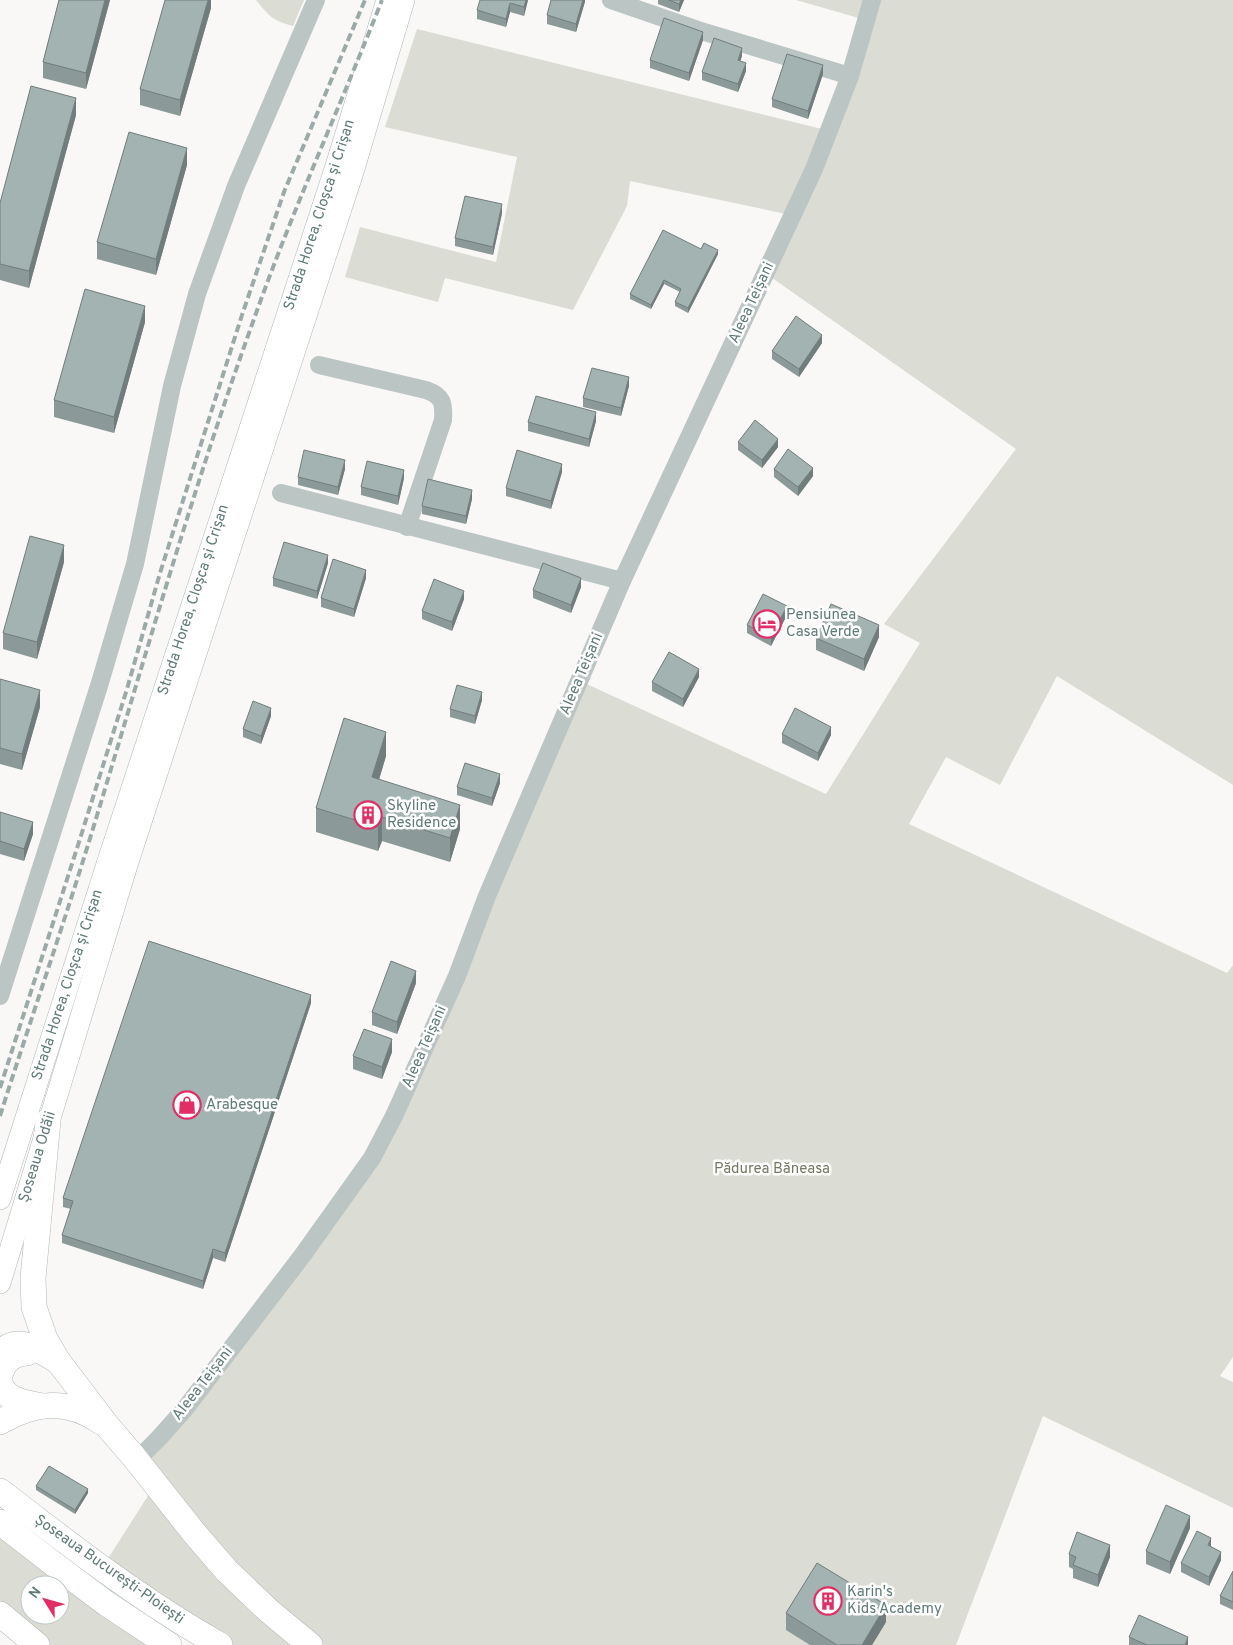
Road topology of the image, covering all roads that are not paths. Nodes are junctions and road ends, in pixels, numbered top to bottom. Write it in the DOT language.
graph roads {
  1 [pos="316,0"];
  2 [pos="387,0"];
  3 [pos="404,0"];
  4 [pos="611,0"];
  5 [pos="872,0"];
  6 [pos="850,76"];
  7 [pos="319,365"];
  8 [pos="281,493"];
  9 [pos="407,527"];
  10 [pos="622,581"];
  11 [pos="118,862"];
  12 [pos="0,996"];
  13 [pos="76,1030"];
  14 [pos="48,1121"];
  15 [pos="0,1199"];
  16 [pos="0,1283"];
  17 [pos="0,1353"];
  18 [pos="54,1358"];
  19 [pos="0,1375"];
  20 [pos="0,1384"];
  21 [pos="44,1406"];
  22 [pos="0,1422"];
  23 [pos="109,1428"];
  24 [pos="137,1460"];
  25 [pos="0,1491"];
  26 [pos="0,1522"];
  27 [pos="2,1626"];
  28 [pos="36,1645"];
  29 [pos="169,1645"];
  30 [pos="220,1645"];
  31 [pos="310,1645"];
  1 -- 12 [label="street"];
  2 -- 11 [label="main road, Strada Horea, Cloșca și Crișan"];
  3 -- 11 [label="main road, Strada Horea, Cloșca și Crișan"];
  4 -- 6 [label="street"];
  5 -- 6 [label="street, Aleea Teișani"];
  6 -- 10 [label="street, Aleea Teișani"];
  7 -- 9 [label="street"];
  8 -- 9 [label="street"];
  9 -- 10 [label="street"];
  10 -- 24 [label="street, Aleea Teișani"];
  11 -- 13 [label="main road, Strada Horea, Cloșca și Crișan"];
  11 -- 15 [label="main road, Strada Horea, Cloșca și Crișan"];
  13 -- 14 [label="main road, Șoseaua Odăii"];
  14 -- 16 [label="main road, Șoseaua Odăii"];
  14 -- 18 [label="highway"];
  17 -- 18 [label="highway"];
  18 -- 19 [label="highway"];
  18 -- 23 [label="highway"];
  20 -- 21 [label="highway"];
  21 -- 22 [label="highway"];
  21 -- 23 [label="highway"];
  23 -- 24 [label="highway"];
  24 -- 31 [label="highway"];
  25 -- 30 [label="highway, Șoseaua București-Ploiești"];
  26 -- 29 [label="highway, Șoseaua București-Ploiești"];
  27 -- 28 [label="highway"];
}
